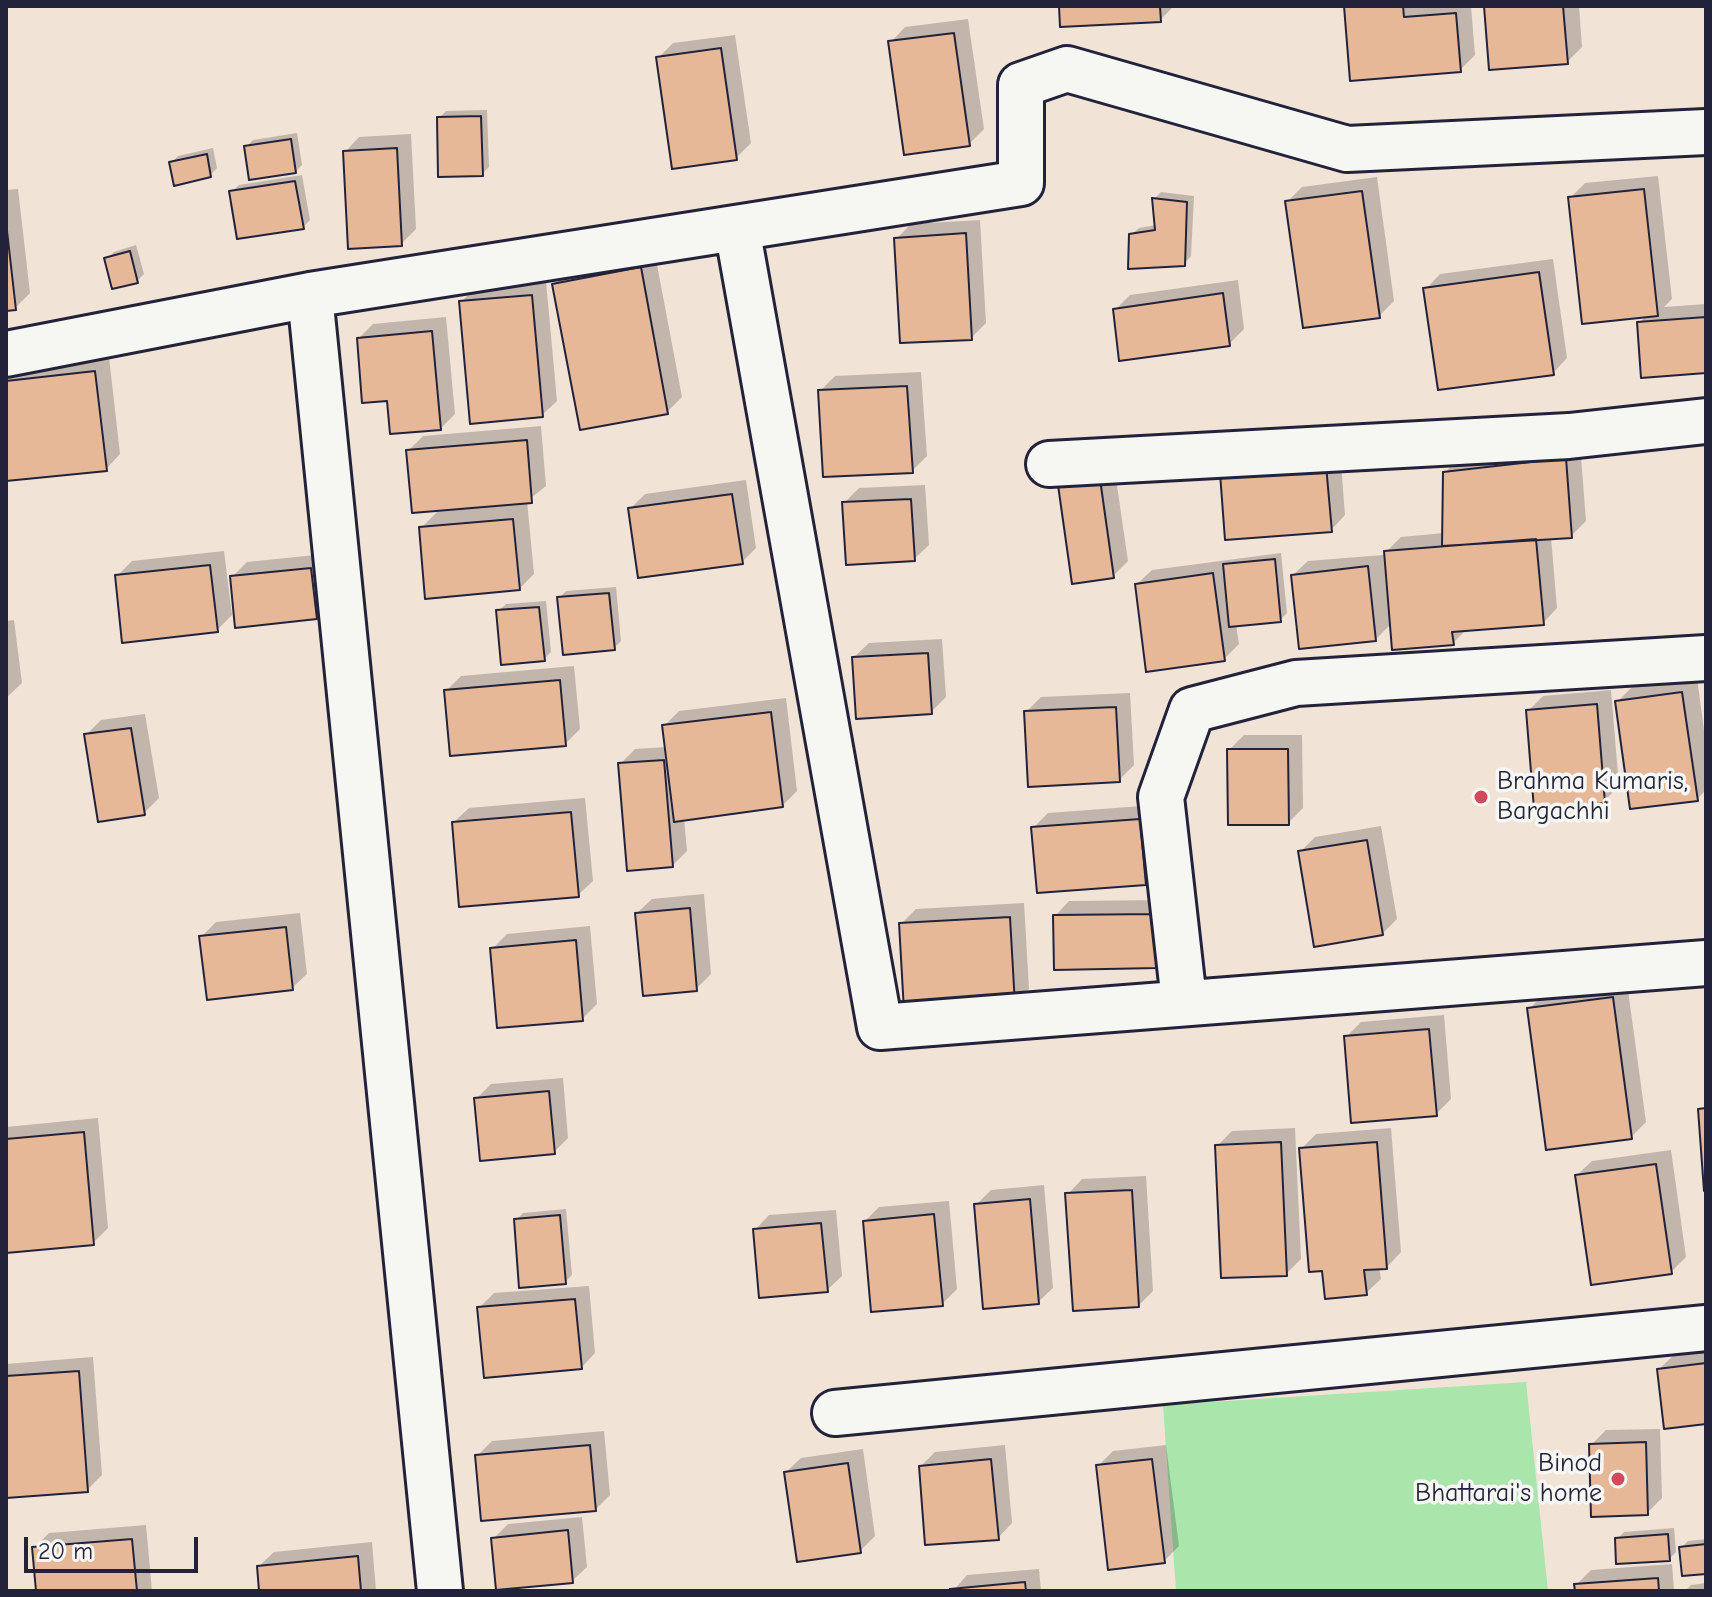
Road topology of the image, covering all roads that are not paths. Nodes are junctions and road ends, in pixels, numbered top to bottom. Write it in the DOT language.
graph roads {
  1 [pos="1706,132"];
  2 [pos="737,228"];
  3 [pos="310,295"];
  4 [pos="6,354"];
  5 [pos="1706,421"];
  6 [pos="1049,464"];
  7 [pos="1706,658"];
  8 [pos="1706,963"];
  9 [pos="1184,1001"];
  10 [pos="1706,1328"];
  11 [pos="835,1413"];
  12 [pos="440,1591"];
  1 -- 2 [label="street"];
  2 -- 3 [label="street"];
  2 -- 9 [label="street"];
  3 -- 4 [label="street"];
  3 -- 12 [label="street"];
  5 -- 6 [label="street"];
  7 -- 9 [label="street"];
  8 -- 9 [label="street"];
  10 -- 11 [label="street"];
}
